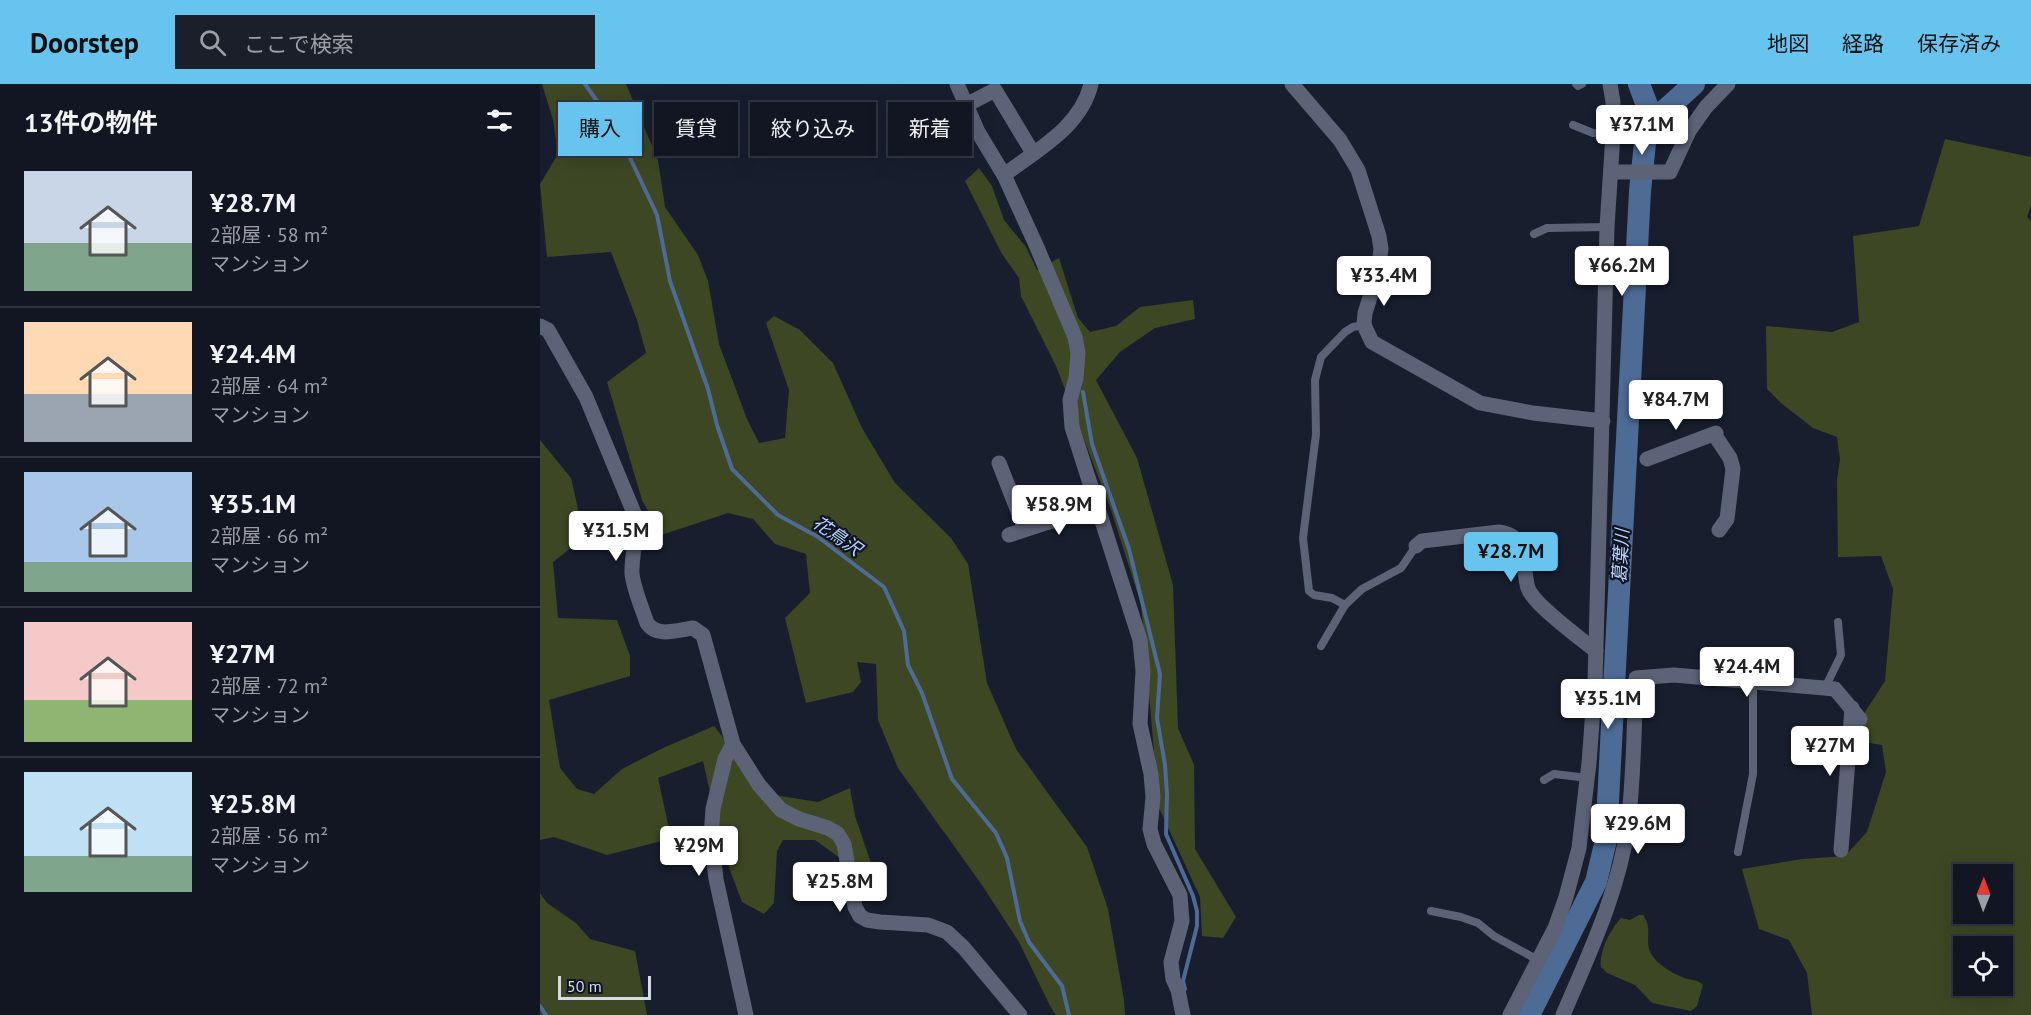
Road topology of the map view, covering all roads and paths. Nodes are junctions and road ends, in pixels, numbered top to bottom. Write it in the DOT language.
graph roads {
  1 [pos="957,84"];
  2 [pos="1091,84"];
  3 [pos="1292,84"];
  4 [pos="1576,84"];
  5 [pos="1582,84"];
  6 [pos="1610,84"];
  7 [pos="1728,84"];
  8 [pos="965,102"];
  9 [pos="972,102"];
  10 [pos="972,118"];
  11 [pos="1573,125"];
  12 [pos="1613,134"];
  13 [pos="1033,153"];
  14 [pos="1614,172"];
  15 [pos="1004,175"];
  16 [pos="1607,227"];
  17 [pos="1534,234"];
  18 [pos="1364,325"];
  19 [pos="540,326"];
  20 [pos="1603,421"];
  21 [pos="1647,459"];
  22 [pos="999,463"];
  23 [pos="1098,506"];
  24 [pos="1025,529"];
  25 [pos="1719,530"];
  26 [pos="1009,535"];
  27 [pos="1416,546"];
  28 [pos="1345,605"];
  29 [pos="1838,622"];
  30 [pos="1321,646"];
  31 [pos="1596,651"];
  32 [pos="1753,682"];
  33 [pos="1825,688"];
  34 [pos="733,744"];
  35 [pos="1588,778"];
  36 [pos="1544,780"];
  37 [pos="1841,850"];
  38 [pos="1738,852"];
  39 [pos="1431,911"];
  40 [pos="1538,960"];
  41 [pos="746,1015"];
  42 [pos="1020,1015"];
  43 [pos="1183,1015"];
  44 [pos="1510,1015"];
  45 [pos="1563,1015"];
  1 -- 8 [label="street"];
  2 -- 13 [label="street"];
  3 -- 18 [label="street"];
  4 -- 5 [label="lane"];
  6 -- 12 [label="street"];
  7 -- 14 [label="street"];
  9 -- 13 [label="street"];
  10 -- 15 [label="street"];
  11 -- 12 [label="lane"];
  12 -- 14 [label="street"];
  13 -- 15 [label="street"];
  14 -- 16 [label="street"];
  15 -- 23 [label="street"];
  16 -- 17 [label="lane"];
  16 -- 20 [label="street"];
  18 -- 20 [label="street"];
  18 -- 28 [label="lane"];
  19 -- 34 [label="street"];
  20 -- 31 [label="street"];
  21 -- 25 [label="street"];
  22 -- 24 [label="street"];
  23 -- 24 [label="street"];
  23 -- 43 [label="street"];
  24 -- 26 [label="street"];
  27 -- 28 [label="lane"];
  27 -- 31 [label="street"];
  28 -- 30 [label="lane"];
  29 -- 33 [label="lane"];
  31 -- 35 [label="street"];
  32 -- 33 [label="street"];
  32 -- 38 [label="lane"];
  32 -- 45 [label="street"];
  33 -- 37 [label="street"];
  34 -- 41 [label="street"];
  34 -- 42 [label="street"];
  35 -- 36 [label="lane"];
  35 -- 40 [label="street"];
  39 -- 40 [label="lane"];
  40 -- 44 [label="street"];
}
